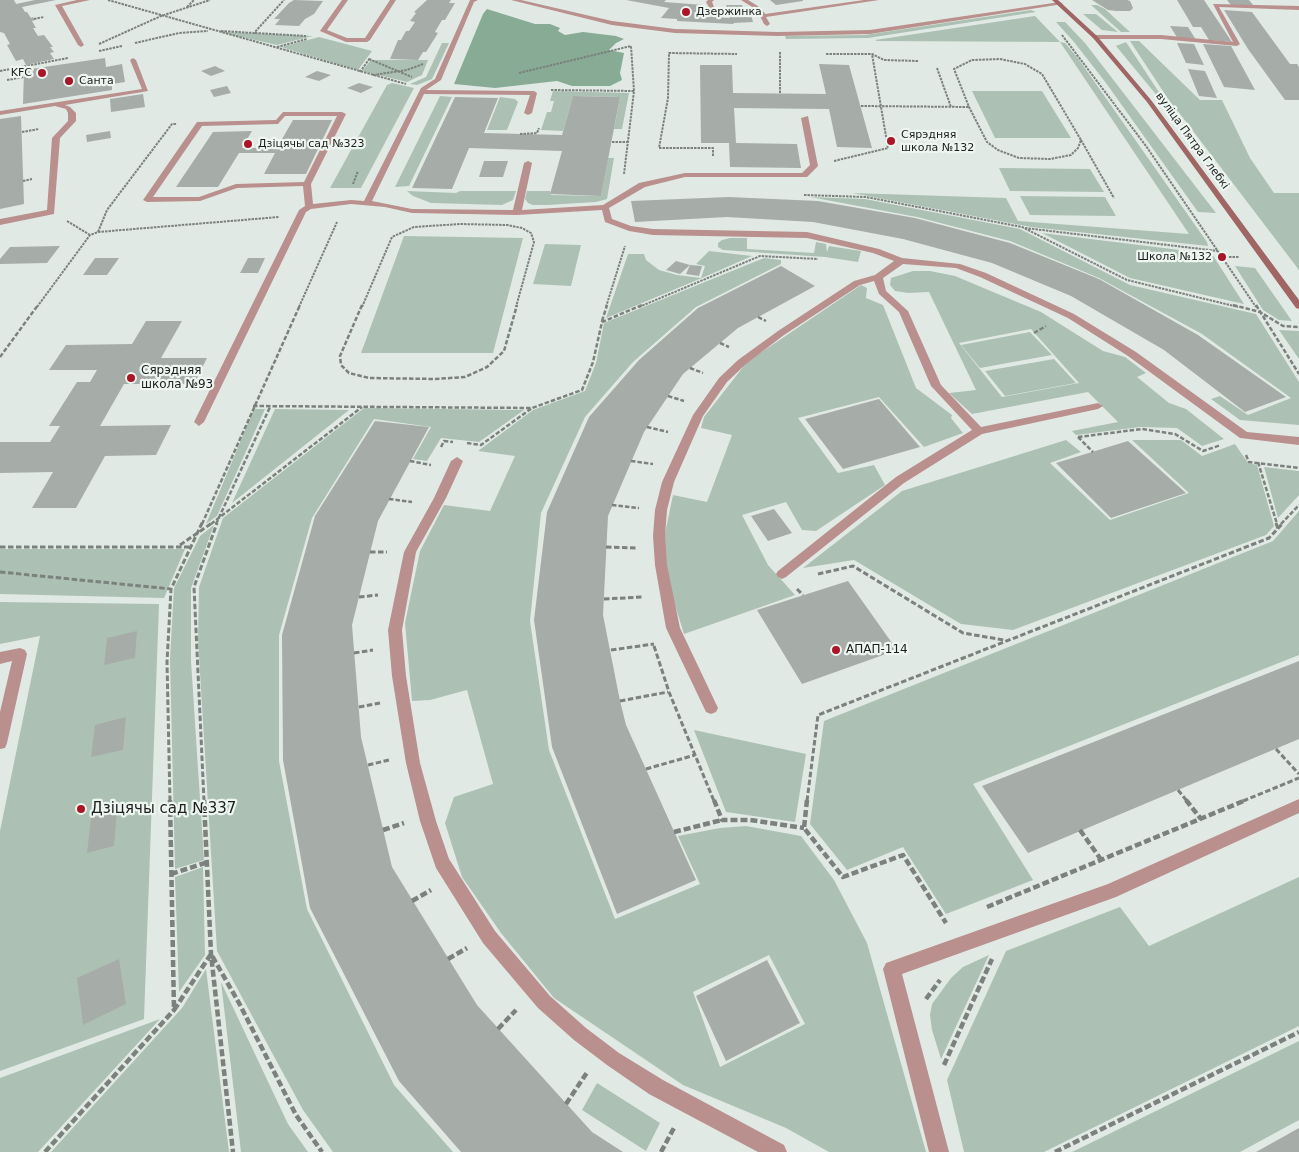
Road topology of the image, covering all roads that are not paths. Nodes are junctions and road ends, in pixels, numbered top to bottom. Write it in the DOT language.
graph roads {
  1 [pos="87,0"];
  2 [pos="345,0"];
  3 [pos="393,0"];
  4 [pos="475,0"];
  5 [pos="514,0"];
  6 [pos="711,0"];
  7 [pos="744,0"];
  8 [pos="876,0"];
  9 [pos="1057,2"];
  10 [pos="1299,8"];
  11 [pos="715,13"];
  12 [pos="763,16"];
  13 [pos="778,34"];
  14 [pos="1095,37"];
  15 [pos="81,45"];
  16 [pos="133,60"];
  17 [pos="423,90"];
  18 [pos="58,105"];
  19 [pos="0,113"];
  20 [pos="528,113"];
  21 [pos="805,118"];
  22 [pos="528,163"];
  23 [pos="307,184"];
  24 [pos="367,203"];
  25 [pos="605,207"];
  26 [pos="305,210"];
  27 [pos="517,213"];
  28 [pos="0,222"];
  29 [pos="901,260"];
  30 [pos="878,277"];
  31 [pos="1299,306"];
  32 [pos="1098,406"];
  33 [pos="199,422"];
  34 [pos="979,431"];
  35 [pos="1299,441"];
  36 [pos="457,461"];
  37 [pos="782,574"];
  38 [pos="0,658"];
  39 [pos="710,708"];
  40 [pos="0,743"];
  41 [pos="1299,806"];
  42 [pos="777,1152"];
  43 [pos="939,1152"];
  1 -- 15 [label="lane"];
  2 -- 3 [label="lane"];
  4 -- 17 [label="lane"];
  5 -- 13 [label="lane"];
  6 -- 11 [label="lane"];
  7 -- 12 [label="lane"];
  8 -- 12 [label="lane"];
  9 -- 13 [label="lane"];
  9 -- 14 [label="main road, вуліца Пятра Глебкі"];
  10 -- 14 [label="lane"];
  12 -- 13 [label="lane"];
  14 -- 31 [label="main road, вуліца Пятра Глебкі"];
  16 -- 18 [label="lane"];
  17 -- 20 [label="lane"];
  17 -- 24 [label="lane"];
  18 -- 19 [label="lane"];
  18 -- 28 [label="lane"];
  21 -- 25 [label="lane"];
  22 -- 27 [label="lane"];
  23 -- 23 [label="lane"];
  23 -- 26 [label="lane"];
  24 -- 26 [label="lane"];
  24 -- 27 [label="lane"];
  25 -- 27 [label="lane"];
  25 -- 29 [label="lane"];
  26 -- 33 [label="lane"];
  29 -- 30 [label="lane"];
  29 -- 35 [label="lane"];
  30 -- 34 [label="lane"];
  30 -- 39 [label="lane"];
  32 -- 34 [label="lane"];
  34 -- 37 [label="lane"];
  36 -- 42 [label="lane"];
  38 -- 40 [label="lane"];
  41 -- 43 [label="lane"];
}
